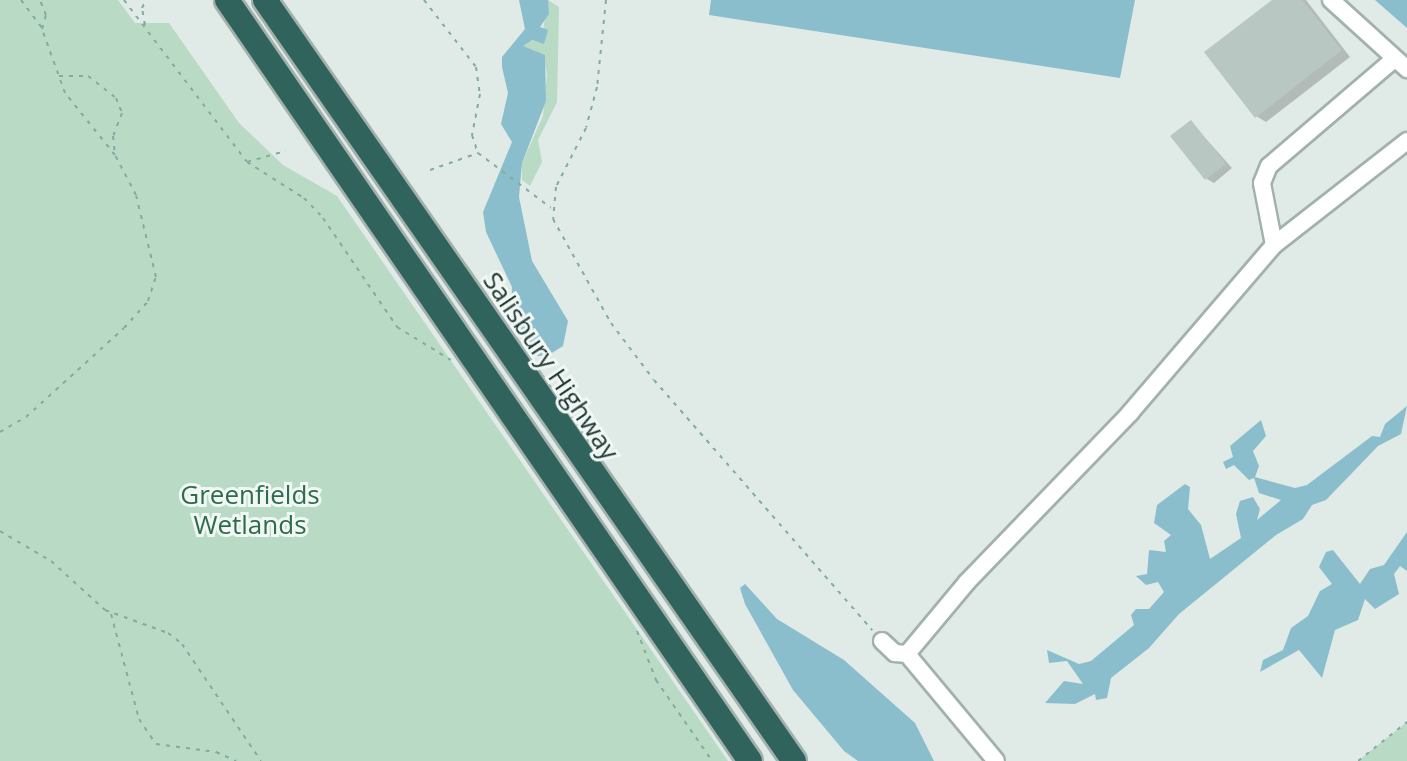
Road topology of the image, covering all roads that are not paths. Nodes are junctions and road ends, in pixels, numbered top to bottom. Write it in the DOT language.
graph roads {
  1 [pos="227,0"];
  2 [pos="265,0"];
  3 [pos="1331,0"];
  4 [pos="1400,65"];
  5 [pos="1407,141"];
  6 [pos="1274,245"];
  7 [pos="882,641"];
  8 [pos="907,654"];
  9 [pos="750,761"];
  10 [pos="794,761"];
  11 [pos="996,761"];
  1 -- 9 [label="highway"];
  2 -- 10 [label="highway, Salisbury Highway"];
  3 -- 4 [label="street"];
  4 -- 6 [label="street"];
  5 -- 6 [label="street"];
  6 -- 8 [label="street"];
  7 -- 8 [label="street"];
  8 -- 11 [label="street"];
}
